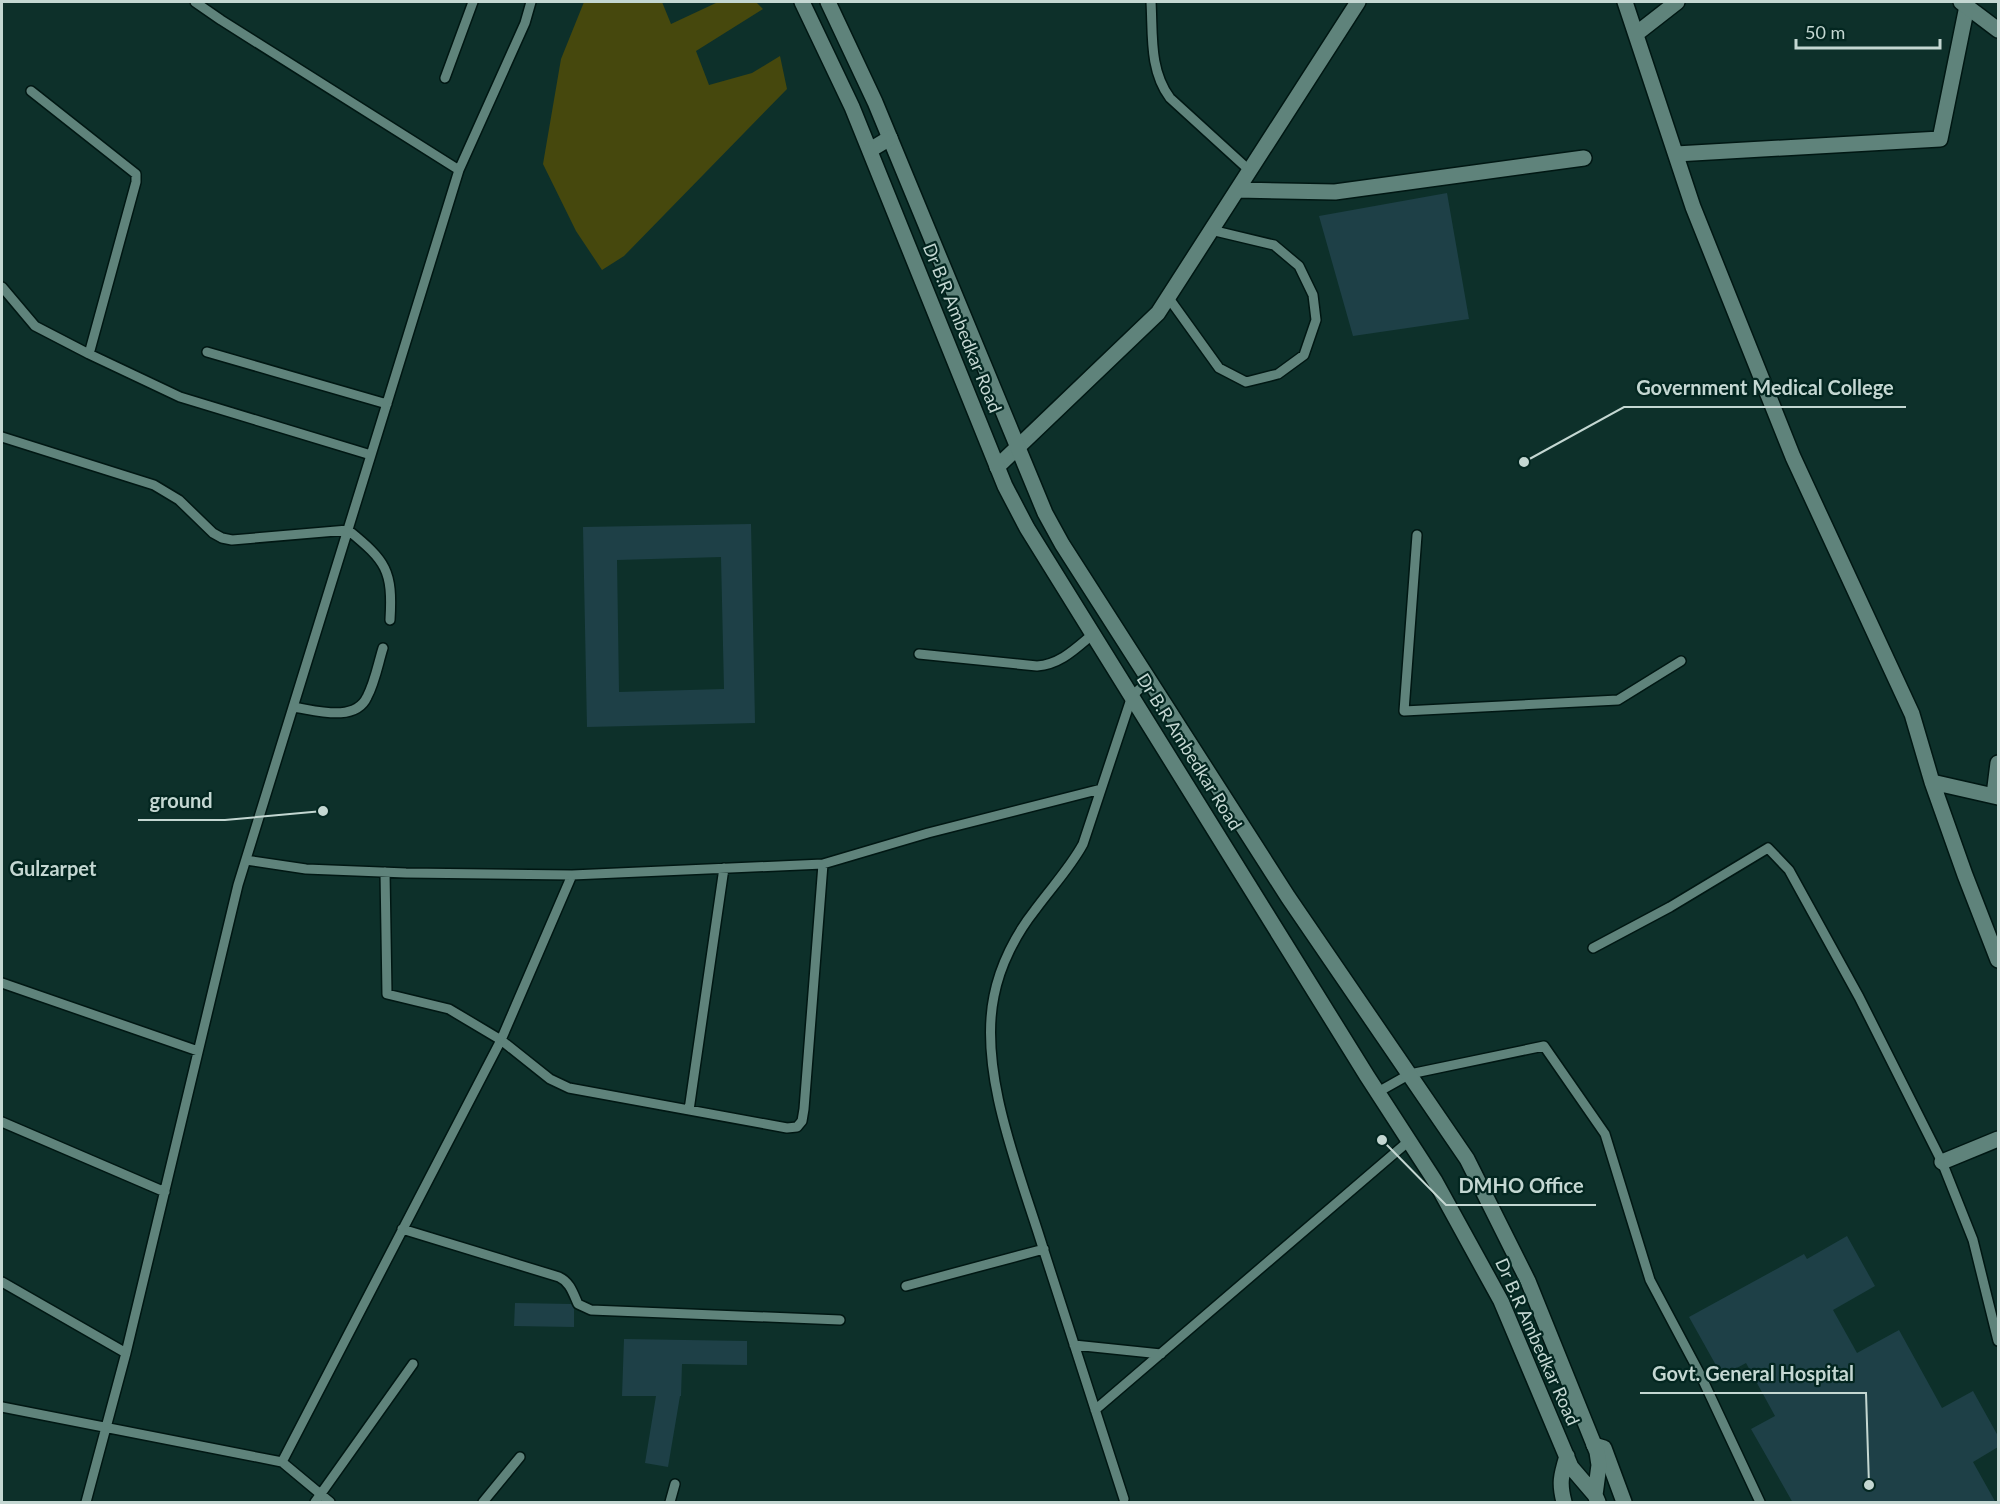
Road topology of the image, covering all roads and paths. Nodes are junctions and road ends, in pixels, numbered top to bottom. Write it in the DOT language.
graph roads {
  1 [pos="195,2"];
  2 [pos="473,2"];
  3 [pos="531,2"];
  4 [pos="802,2"];
  5 [pos="828,2"];
  6 [pos="1151,2"];
  7 [pos="1358,2"];
  8 [pos="1625,2"];
  9 [pos="1677,2"];
  10 [pos="1964,4"];
  11 [pos="1998,30"];
  12 [pos="1636,34"];
  13 [pos="445,78"];
  14 [pos="31,91"];
  15 [pos="890,138"];
  16 [pos="870,150"];
  17 [pos="1676,154"];
  18 [pos="1584,158"];
  19 [pos="459,170"];
  20 [pos="1249,170"];
  21 [pos="1236,190"];
  22 [pos="1211,230"];
  23 [pos="2,287"];
  24 [pos="1168,297"];
  25 [pos="207,351"];
  26 [pos="89,354"];
  27 [pos="387,404"];
  28 [pos="2,437"];
  29 [pos="1017,449"];
  30 [pos="371,455"];
  31 [pos="997,467"];
  32 [pos="348,530"];
  33 [pos="1417,535"];
  34 [pos="390,620"];
  35 [pos="1094,634"];
  36 [pos="383,648"];
  37 [pos="920,654"];
  38 [pos="1681,661"];
  39 [pos="1149,680"];
  40 [pos="1132,696"];
  41 [pos="293,707"];
  42 [pos="1998,763"];
  43 [pos="1932,782"];
  44 [pos="1101,789"];
  45 [pos="1996,796"];
  46 [pos="246,860"];
  47 [pos="823,864"];
  48 [pos="724,868"];
  49 [pos="385,872"];
  50 [pos="572,875"];
  51 [pos="1593,948"];
  52 [pos="1998,960"];
  53 [pos="2,983"];
  54 [pos="501,1040"];
  55 [pos="198,1051"];
  56 [pos="1410,1074"];
  57 [pos="1378,1092"];
  58 [pos="689,1110"];
  59 [pos="2,1122"];
  60 [pos="1998,1139"];
  61 [pos="1410,1140"];
  62 [pos="1942,1162"];
  63 [pos="165,1192"];
  64 [pos="402,1229"];
  65 [pos="1044,1249"];
  66 [pos="2,1282"];
  67 [pos="906,1286"];
  68 [pos="840,1320"];
  69 [pos="1998,1341"];
  70 [pos="1074,1345"];
  71 [pos="126,1353"];
  72 [pos="1161,1354"];
  73 [pos="413,1364"];
  74 [pos="2,1407"];
  75 [pos="1095,1410"];
  76 [pos="105,1427"];
  77 [pos="1594,1444"];
  78 [pos="1567,1456"];
  79 [pos="520,1457"];
  80 [pos="282,1462"];
  81 [pos="675,1484"];
  82 [pos="317,1498"];
  83 [pos="1124,1499"];
  84 [pos="1596,1499"];
  85 [pos="86,1503"];
  86 [pos="330,1503"];
  87 [pos="483,1503"];
  88 [pos="670,1503"];
  89 [pos="1564,1503"];
  90 [pos="1624,1503"];
  91 [pos="1760,1503"];
  1 -- 19 [label="lane"];
  2 -- 13 [label="lane"];
  3 -- 19 [label="lane"];
  4 -- 16 [label="street, Dr B.R Ambedkar Road"];
  5 -- 15 [label="street, Dr B.R Ambedkar Road"];
  6 -- 20 [label="lane"];
  7 -- 20 [label="street"];
  8 -- 12 [label="street"];
  9 -- 12 [label="street"];
  10 -- 11 [label="street"];
  10 -- 17 [label="street"];
  12 -- 17 [label="street"];
  14 -- 26 [label="lane"];
  15 -- 16 [label="street"];
  15 -- 29 [label="street, Dr B.R Ambedkar Road"];
  16 -- 31 [label="street, Dr B.R Ambedkar Road"];
  17 -- 43 [label="street"];
  18 -- 21 [label="street"];
  19 -- 27 [label="lane"];
  20 -- 21 [label="street"];
  21 -- 22 [label="street"];
  22 -- 24 [label="street"];
  22 -- 24 [label="lane"];
  23 -- 26 [label="lane"];
  24 -- 29 [label="street"];
  25 -- 27 [label="lane"];
  26 -- 30 [label="lane"];
  27 -- 30 [label="lane"];
  28 -- 32 [label="lane"];
  29 -- 31 [label="street"];
  29 -- 39 [label="street, Dr B.R Ambedkar Road"];
  30 -- 32 [label="lane"];
  31 -- 35 [label="street, Dr B.R Ambedkar Road"];
  32 -- 34 [label="lane"];
  32 -- 41 [label="lane"];
  33 -- 38 [label="lane"];
  35 -- 37 [label="lane"];
  35 -- 40 [label="street, Dr B.R Ambedkar Road"];
  36 -- 41 [label="lane"];
  39 -- 40 [label="lane"];
  39 -- 56 [label="street, Dr B.R Ambedkar Road"];
  40 -- 44 [label="lane"];
  40 -- 57 [label="street, Dr B.R Ambedkar Road"];
  41 -- 46 [label="lane"];
  42 -- 45 [label="street"];
  43 -- 45 [label="street"];
  43 -- 52 [label="street"];
  44 -- 47 [label="lane"];
  44 -- 65 [label="lane"];
  46 -- 49 [label="lane"];
  46 -- 55 [label="lane"];
  47 -- 48 [label="lane"];
  47 -- 58 [label="lane"];
  48 -- 50 [label="lane"];
  48 -- 58 [label="lane"];
  49 -- 50 [label="lane"];
  49 -- 54 [label="lane"];
  50 -- 54 [label="lane"];
  51 -- 62 [label="lane"];
  53 -- 55 [label="lane"];
  54 -- 58 [label="lane"];
  54 -- 64 [label="lane"];
  55 -- 63 [label="lane"];
  56 -- 57 [label="lane"];
  56 -- 77 [label="street, Dr B.R Ambedkar Road"];
  56 -- 91 [label="lane"];
  57 -- 61 [label="street, Dr B.R Ambedkar Road"];
  59 -- 63 [label="lane"];
  60 -- 62 [label="street"];
  61 -- 72 [label="lane"];
  61 -- 78 [label="street, Dr B.R Ambedkar Road"];
  62 -- 69 [label="lane"];
  63 -- 71 [label="lane"];
  64 -- 68 [label="lane"];
  64 -- 80 [label="lane"];
  65 -- 67 [label="lane"];
  65 -- 70 [label="lane"];
  66 -- 71 [label="lane"];
  70 -- 72 [label="lane"];
  70 -- 75 [label="lane"];
  71 -- 76 [label="lane"];
  72 -- 75 [label="lane"];
  73 -- 82 [label="lane"];
  74 -- 76 [label="lane"];
  75 -- 83 [label="lane"];
  76 -- 80 [label="lane"];
  76 -- 85 [label="lane"];
  77 -- 84 [label="street, Dr B.R Ambedkar Road"];
  77 -- 90 [label="street"];
  78 -- 84 [label="street, Dr B.R Ambedkar Road"];
  78 -- 89 [label="street"];
  79 -- 87 [label="lane"];
  80 -- 82 [label="lane"];
  81 -- 88 [label="lane"];
  82 -- 86 [label="lane"];
}
